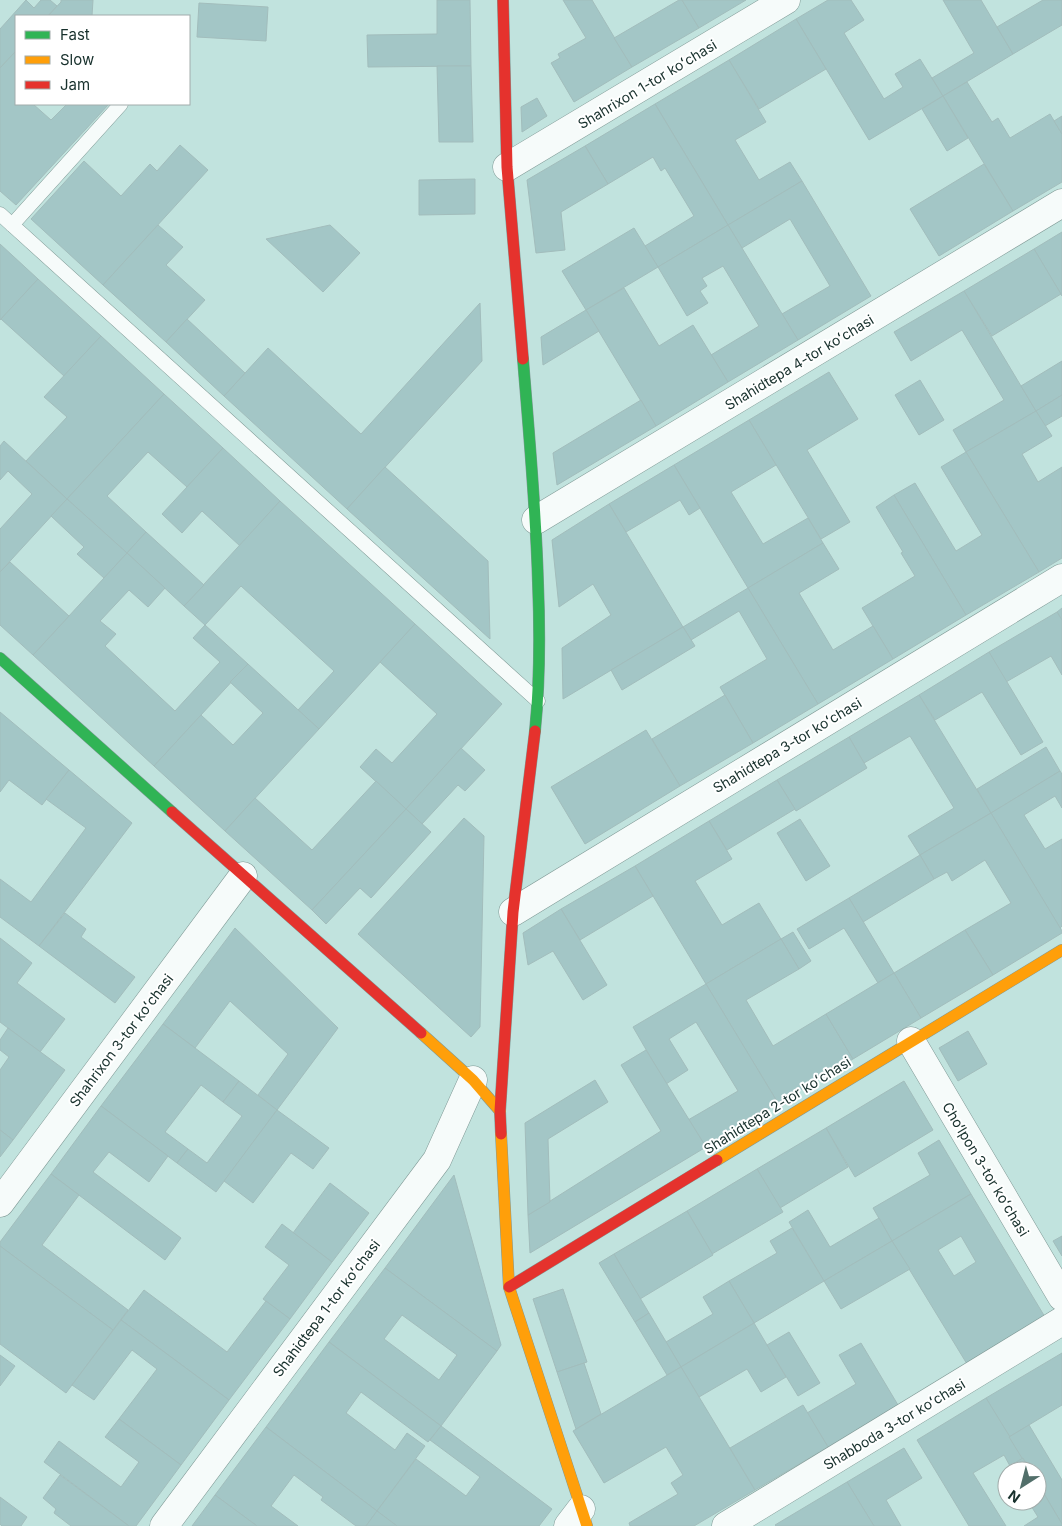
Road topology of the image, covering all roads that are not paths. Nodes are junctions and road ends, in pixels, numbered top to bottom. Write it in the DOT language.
graph roads {
  1 [pos="503,0"];
  2 [pos="786,0"];
  3 [pos="120,105"];
  4 [pos="507,167"];
  5 [pos="1062,203"];
  6 [pos="0,214"];
  7 [pos="12,225"];
  8 [pos="536,520"];
  9 [pos="1062,578"];
  10 [pos="0,658"];
  11 [pos="538,702"];
  12 [pos="243,876"];
  13 [pos="513,912"];
  14 [pos="1062,950"];
  15 [pos="911,1041"];
  16 [pos="473,1080"];
  17 [pos="500,1110"];
  18 [pos="0,1203"];
  19 [pos="509,1287"];
  20 [pos="1062,1297"];
  21 [pos="1062,1322"];
  22 [pos="579,1520"];
  23 [pos="164,1526"];
  24 [pos="726,1526"];
  1 -- 4 [label="street"];
  2 -- 4 [label="street, Shahrixon 1-tor koʻchasi"];
  3 -- 7 [label="lane"];
  4 -- 8 [label="street"];
  5 -- 8 [label="street, Shahidtepa 4-tor koʻchasi"];
  6 -- 7 [label="lane"];
  7 -- 11 [label="lane"];
  8 -- 11 [label="street"];
  9 -- 13 [label="street, Shahidtepa 3-tor koʻchasi"];
  10 -- 12 [label="street"];
  11 -- 13 [label="street"];
  12 -- 16 [label="street"];
  12 -- 18 [label="street, Shahrixon 3-tor koʻchasi"];
  13 -- 17 [label="street"];
  14 -- 15 [label="street, Shahidtepa 2-tor koʻchasi"];
  15 -- 19 [label="street, Shahidtepa 2-tor koʻchasi"];
  15 -- 20 [label="street, Cho‘lpon 3-tor koʻchasi"];
  16 -- 17 [label="street"];
  16 -- 23 [label="street, Shahidtepa 1-tor koʻchasi"];
  17 -- 19 [label="street"];
  19 -- 22 [label="street"];
  21 -- 24 [label="street, Shabboda 3-tor koʻchasi"];
}
